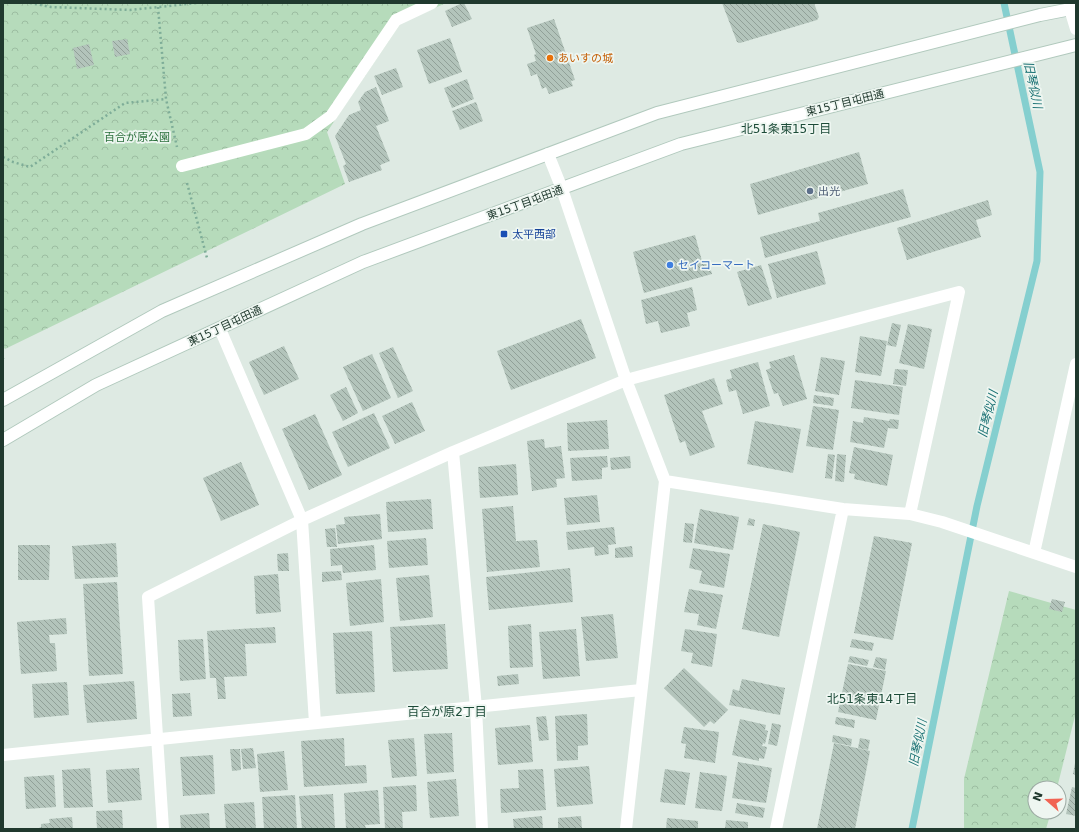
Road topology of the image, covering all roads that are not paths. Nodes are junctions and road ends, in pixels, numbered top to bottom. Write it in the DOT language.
graph roads {
  1 [pos="432,3"];
  2 [pos="1072,7"];
  3 [pos="1076,29"];
  4 [pos="1076,45"];
  5 [pos="548,154"];
  6 [pos="182,166"];
  7 [pos="562,189"];
  8 [pos="220,329"];
  9 [pos="1076,364"];
  10 [pos="626,380"];
  11 [pos="3,400"];
  12 [pos="3,440"];
  13 [pos="453,452"];
  14 [pos="665,481"];
  15 [pos="843,509"];
  16 [pos="910,514"];
  17 [pos="302,520"];
  18 [pos="1034,553"];
  19 [pos="1076,567"];
  20 [pos="641,690"];
  21 [pos="476,708"];
  22 [pos="315,723"];
  23 [pos="156,738"];
  24 [pos="3,755"];
  25 [pos="162,829"];
  26 [pos="482,829"];
  27 [pos="626,829"];
  28 [pos="776,829"];
  1 -- 6 [label="street"];
  2 -- 3 [label="street"];
  2 -- 5 [label="street"];
  4 -- 7 [label="street, 東15丁目屯田通"];
  5 -- 7 [label="street"];
  5 -- 11 [label="street"];
  7 -- 8 [label="street, 東15丁目屯田通"];
  7 -- 10 [label="street"];
  8 -- 12 [label="street, 東15丁目屯田通"];
  8 -- 17 [label="street"];
  9 -- 18 [label="street"];
  10 -- 13 [label="street"];
  10 -- 14 [label="street"];
  10 -- 16 [label="street"];
  13 -- 17 [label="street"];
  13 -- 21 [label="street"];
  14 -- 15 [label="street"];
  14 -- 20 [label="street"];
  15 -- 16 [label="street"];
  15 -- 28 [label="street"];
  16 -- 18 [label="street"];
  17 -- 22 [label="street"];
  17 -- 23 [label="street"];
  18 -- 19 [label="street"];
  20 -- 21 [label="street"];
  20 -- 27 [label="street"];
  21 -- 22 [label="street"];
  21 -- 26 [label="street"];
  22 -- 23 [label="street"];
  23 -- 24 [label="street"];
  23 -- 25 [label="street"];
}
